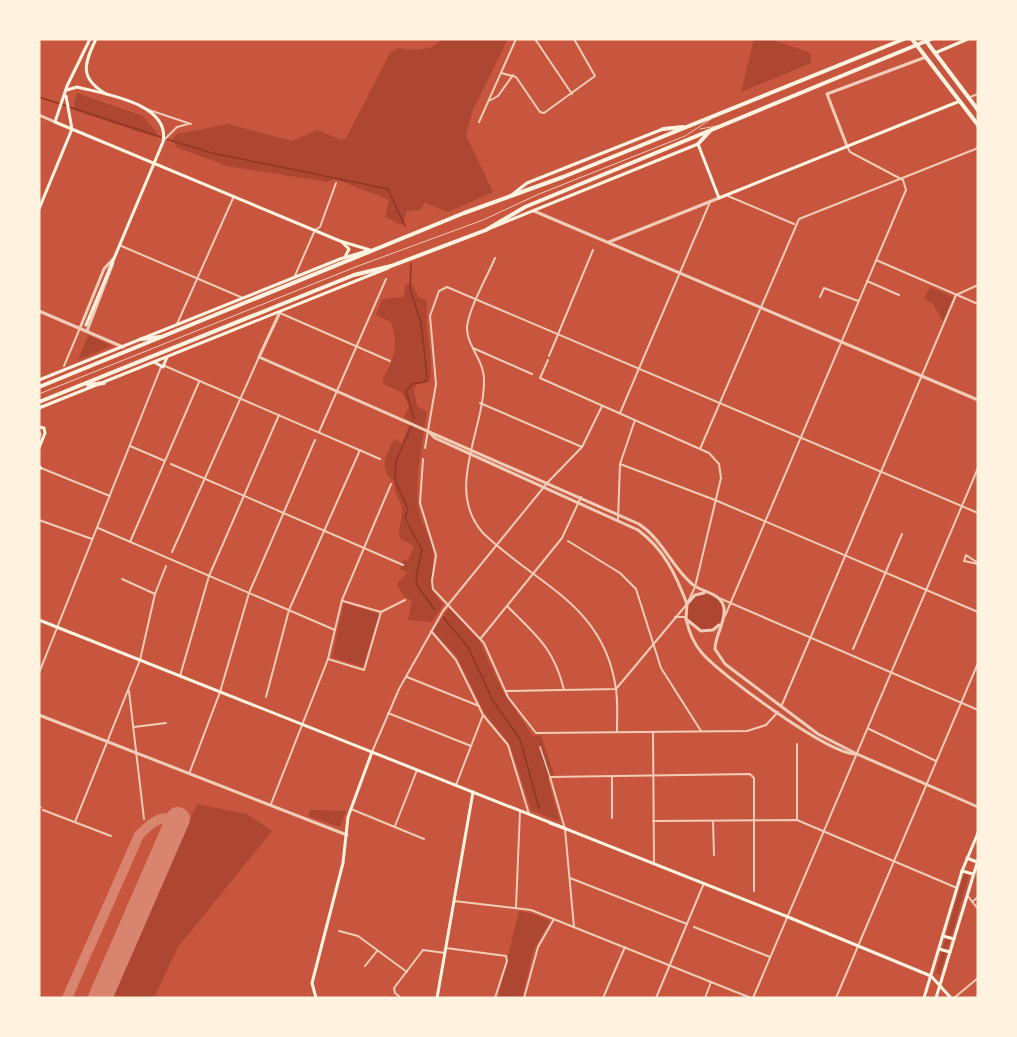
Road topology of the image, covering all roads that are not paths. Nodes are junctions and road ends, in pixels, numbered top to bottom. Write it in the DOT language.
graph roads {
  1 [pos="90,39"];
  2 [pos="96,39"];
  3 [pos="516,39"];
  4 [pos="535,39"];
  5 [pos="574,39"];
  6 [pos="904,39"];
  7 [pos="912,39"];
  8 [pos="924,39"];
  9 [pos="931,39"];
  10 [pos="968,39"];
  11 [pos="935,53"];
  12 [pos="926,57"];
  13 [pos="501,73"];
  14 [pos="513,75"];
  15 [pos="66,92"];
  16 [pos="572,94"];
  17 [pos="978,94"];
  18 [pos="110,96"];
  19 [pos="969,98"];
  20 [pos="65,100"];
  21 [pos="488,101"];
  22 [pos="960,101"];
  23 [pos="146,109"];
  24 [pos="978,110"];
  25 [pos="39,115"];
  26 [pos="716,115"];
  27 [pos="56,122"];
  28 [pos="479,122"];
  29 [pos="720,125"];
  30 [pos="689,126"];
  31 [pos="978,126"];
  32 [pos="72,129"];
  33 [pos="663,129"];
  34 [pos="698,129"];
  35 [pos="712,129"];
  36 [pos="165,136"];
  37 [pos="698,144"];
  38 [pos="847,146"];
  39 [pos="978,148"];
  40 [pos="153,164"];
  41 [pos="903,180"];
  42 [pos="336,183"];
  43 [pos="513,194"];
  44 [pos="727,195"];
  45 [pos="234,196"];
  46 [pos="719,198"];
  47 [pos="710,202"];
  48 [pos="548,205"];
  49 [pos="39,209"];
  50 [pos="534,211"];
  51 [pos="549,216"];
  52 [pos="794,224"];
  53 [pos="315,230"];
  54 [pos="486,230"];
  55 [pos="340,241"];
  56 [pos="609,242"];
  57 [pos="119,245"];
  58 [pos="383,247"];
  59 [pos="370,250"];
  60 [pos="593,250"];
  61 [pos="114,258"];
  62 [pos="495,258"];
  63 [pos="340,259"];
  64 [pos="876,260"];
  65 [pos="391,266"];
  66 [pos="680,273"];
  67 [pos="294,278"];
  68 [pos="198,279"];
  69 [pos="386,279"];
  70 [pos="867,281"];
  71 [pos="978,285"];
  72 [pos="899,295"];
  73 [pos="956,295"];
  74 [pos="820,297"];
  75 [pos="243,298"];
  76 [pos="477,299"];
  77 [pos="858,302"];
  78 [pos="978,304"];
  79 [pos="760,307"];
  80 [pos="288,309"];
  81 [pos="39,311"];
  82 [pos="280,312"];
  83 [pos="268,317"];
  84 [pos="290,317"];
  85 [pos="177,324"];
  86 [pos="86,325"];
  87 [pos="272,327"];
  88 [pos="80,328"];
  89 [pos="87,331"];
  90 [pos="558,334"];
  91 [pos="167,336"];
  92 [pos="141,339"];
  93 [pos="841,341"];
  94 [pos="357,346"];
  95 [pos="123,347"];
  96 [pos="473,348"];
  97 [pos="549,356"];
  98 [pos="167,357"];
  99 [pos="259,357"];
  100 [pos="548,360"];
  101 [pos="390,361"];
  102 [pos="154,362"];
  103 [pos="64,366"];
  104 [pos="163,366"];
  105 [pos="639,368"];
  106 [pos="532,374"];
  107 [pos="922,376"];
  108 [pos="39,380"];
  109 [pos="200,381"];
  110 [pos="104,383"];
  111 [pos="82,385"];
  112 [pos="39,387"];
  113 [pos="337,391"];
  114 [pos="39,394"];
  115 [pos="240,398"];
  116 [pos="978,400"];
  117 [pos="39,402"];
  118 [pos="480,403"];
  119 [pos="719,403"];
  120 [pos="602,406"];
  121 [pos="39,408"];
  122 [pos="620,413"];
  123 [pos="279,415"];
  124 [pos="636,420"];
  125 [pos="39,427"];
  126 [pos="428,431"];
  127 [pos="319,432"];
  128 [pos="800,437"];
  129 [pos="315,440"];
  130 [pos="129,446"];
  131 [pos="39,447"];
  132 [pos="582,447"];
  133 [pos="425,448"];
  134 [pos="472,448"];
  135 [pos="700,449"];
  136 [pos="360,450"];
  137 [pos="471,454"];
  138 [pos="380,459"];
  139 [pos="423,459"];
  140 [pos="165,461"];
  141 [pos="171,464"];
  142 [pos="620,464"];
  143 [pos="40,467"];
  144 [pos="978,468"];
  145 [pos="881,472"];
  146 [pos="205,479"];
  147 [pos="548,482"];
  148 [pos="391,484"];
  149 [pos="544,487"];
  150 [pos="110,496"];
  151 [pos="244,496"];
  152 [pos="581,497"];
  153 [pos="715,500"];
  154 [pos="578,502"];
  155 [pos="962,506"];
  156 [pos="284,513"];
  157 [pos="618,513"];
  158 [pos="978,513"];
  159 [pos="39,520"];
  160 [pos="618,520"];
  161 [pos="765,521"];
  162 [pos="97,527"];
  163 [pos="324,531"];
  164 [pos="902,534"];
  165 [pos="92,539"];
  166 [pos="130,542"];
  167 [pos="568,542"];
  168 [pos="497,545"];
  169 [pos="364,548"];
  170 [pos="172,552"];
  171 [pos="845,555"];
  172 [pos="403,565"];
  173 [pos="166,566"];
  174 [pos="885,572"];
  175 [pos="533,573"];
  176 [pos="209,576"];
  177 [pos="122,579"];
  178 [pos="694,587"];
  179 [pos="926,590"];
  180 [pos="707,592"];
  181 [pos="249,593"];
  182 [pos="155,594"];
  183 [pos="719,598"];
  184 [pos="342,600"];
  185 [pos="405,600"];
  186 [pos="730,603"];
  187 [pos="687,604"];
  188 [pos="448,605"];
  189 [pos="507,606"];
  190 [pos="289,610"];
  191 [pos="381,612"];
  192 [pos="978,612"];
  193 [pos="724,616"];
  194 [pos="675,617"];
  195 [pos="686,618"];
  196 [pos="39,620"];
  197 [pos="722,621"];
  198 [pos="57,628"];
  199 [pos="335,630"];
  200 [pos="431,631"];
  201 [pos="810,637"];
  202 [pos="480,638"];
  203 [pos="654,643"];
  204 [pos="853,648"];
  205 [pos="328,659"];
  206 [pos="140,660"];
  207 [pos="978,663"];
  208 [pos="891,672"];
  209 [pos="39,674"];
  210 [pos="180,676"];
  211 [pos="406,677"];
  212 [pos="128,689"];
  213 [pos="616,689"];
  214 [pos="564,690"];
  215 [pos="220,692"];
  216 [pos="506,692"];
  217 [pos="266,697"];
  218 [pos="961,702"];
  219 [pos="479,706"];
  220 [pos="781,707"];
  221 [pos="978,710"];
  222 [pos="778,712"];
  223 [pos="388,713"];
  224 [pos="39,715"];
  225 [pos="483,715"];
  226 [pos="166,723"];
  227 [pos="302,725"];
  228 [pos="134,727"];
  229 [pos="867,728"];
  230 [pos="701,731"];
  231 [pos="617,732"];
  232 [pos="653,732"];
  233 [pos="107,742"];
  234 [pos="798,744"];
  235 [pos="471,746"];
  236 [pos="540,747"];
  237 [pos="372,752"];
  238 [pos="138,754"];
  239 [pos="857,754"];
  240 [pos="936,762"];
  241 [pos="417,770"];
  242 [pos="189,774"];
  243 [pos="653,775"];
  244 [pos="612,776"];
  245 [pos="550,777"];
  246 [pos="927,784"];
  247 [pos="456,785"];
  248 [pos="473,792"];
  249 [pos="39,805"];
  250 [pos="271,806"];
  251 [pos="978,807"];
  252 [pos="351,808"];
  253 [pos="43,810"];
  254 [pos="520,811"];
  255 [pos="529,814"];
  256 [pos="612,818"];
  257 [pos="144,819"];
  258 [pos="754,820"];
  259 [pos="797,820"];
  260 [pos="653,821"];
  261 [pos="714,821"];
  262 [pos="75,822"];
  263 [pos="394,827"];
  264 [pos="565,829"];
  265 [pos="824,831"];
  266 [pos="978,833"];
  267 [pos="347,835"];
  268 [pos="111,836"];
  269 [pos="424,839"];
  270 [pos="714,855"];
  271 [pos="966,858"];
  272 [pos="894,861"];
  273 [pos="978,861"];
  274 [pos="654,864"];
  275 [pos="962,871"];
  276 [pos="973,874"];
  277 [pos="570,878"];
  278 [pos="704,883"];
  279 [pos="957,888"];
  280 [pos="754,891"];
  281 [pos="967,895"];
  282 [pos="978,897"];
  283 [pos="454,901"];
  284 [pos="972,902"];
  285 [pos="516,907"];
  286 [pos="978,909"];
  287 [pos="788,916"];
  288 [pos="555,919"];
  289 [pos="687,924"];
  290 [pos="574,927"];
  291 [pos="694,927"];
  292 [pos="339,931"];
  293 [pos="943,936"];
  294 [pos="954,939"];
  295 [pos="858,946"];
  296 [pos="625,947"];
  297 [pos="939,949"];
  298 [pos="377,951"];
  299 [pos="446,951"];
  300 [pos="950,952"];
  301 [pos="770,957"];
  302 [pos="670,965"];
  303 [pos="365,966"];
  304 [pos="406,972"];
  305 [pos="931,976"];
  306 [pos="978,978"];
  307 [pos="711,982"];
  308 [pos="940,985"];
  309 [pos="316,998"];
  310 [pos="401,998"];
  311 [pos="437,998"];
  312 [pos="495,998"];
  313 [pos="524,998"];
  314 [pos="603,998"];
  315 [pos="656,998"];
  316 [pos="705,998"];
  317 [pos="752,998"];
  318 [pos="836,998"];
  319 [pos="924,998"];
  320 [pos="936,998"];
  321 [pos="952,998"];
  1 -- 15 [label="main road"];
  2 -- 18 [label="main road"];
  3 -- 13 [label="street"];
  4 -- 16 [label="street"];
  5 -- 16 [label="street"];
  6 -- 26 [label="highway"];
  7 -- 12 [label="highway"];
  8 -- 11 [label="highway"];
  9 -- 29 [label="highway"];
  10 -- 11 [label="main road"];
  11 -- 19 [label="highway"];
  12 -- 22 [label="highway"];
  12 -- 38 [label="street"];
  13 -- 14 [label="street"];
  13 -- 21 [label="street"];
  14 -- 16 [label="street"];
  14 -- 21 [label="street"];
  15 -- 18 [label="main road"];
  15 -- 20 [label="main road"];
  17 -- 19 [label="street"];
  18 -- 23 [label="main road"];
  19 -- 24 [label="highway"];
  20 -- 27 [label="main road"];
  20 -- 32 [label="main road"];
  21 -- 28 [label="street"];
  22 -- 31 [label="highway"];
  22 -- 38 [label="main road"];
  23 -- 36 [label="main road"];
  23 -- 36 [label="street"];
  25 -- 27 [label="street"];
  26 -- 30 [label="highway"];
  26 -- 34 [label="lane"];
  27 -- 32 [label="main road"];
  29 -- 34 [label="lane"];
  29 -- 35 [label="highway"];
  30 -- 33 [label="highway"];
  30 -- 43 [label="highway"];
  32 -- 40 [label="main road"];
  32 -- 49 [label="main road"];
  33 -- 43 [label="main road"];
  34 -- 114 [label="lane"];
  35 -- 37 [label="highway"];
  35 -- 54 [label="highway"];
  36 -- 40 [label="main road"];
  37 -- 46 [label="main road"];
  37 -- 48 [label="main road"];
  38 -- 41 [label="street"];
  38 -- 44 [label="main road"];
  39 -- 41 [label="street"];
  40 -- 45 [label="main road"];
  40 -- 57 [label="main road"];
  41 -- 52 [label="street"];
  41 -- 64 [label="street"];
  42 -- 53 [label="street"];
  43 -- 58 [label="highway"];
  44 -- 46 [label="main road"];
  44 -- 52 [label="street"];
  45 -- 53 [label="main road"];
  45 -- 68 [label="street"];
  46 -- 47 [label="street"];
  47 -- 56 [label="street"];
  47 -- 66 [label="street"];
  48 -- 50 [label="main road"];
  48 -- 51 [label="street"];
  50 -- 51 [label="street"];
  50 -- 54 [label="main road"];
  51 -- 56 [label="street"];
  52 -- 79 [label="street"];
  53 -- 55 [label="main road"];
  53 -- 67 [label="street"];
  54 -- 65 [label="highway"];
  55 -- 59 [label="main road"];
  55 -- 63 [label="main road"];
  56 -- 66 [label="street"];
  57 -- 61 [label="main road"];
  57 -- 68 [label="street"];
  58 -- 59 [label="main road"];
  58 -- 91 [label="highway"];
  59 -- 63 [label="main road"];
  60 -- 90 [label="street"];
  61 -- 86 [label="main road"];
  61 -- 88 [label="street"];
  61 -- 89 [label="street"];
  62 -- 76 [label="street"];
  63 -- 67 [label="main road"];
  64 -- 70 [label="street"];
  64 -- 73 [label="street"];
  65 -- 80 [label="main road"];
  65 -- 111 [label="highway"];
  66 -- 79 [label="street"];
  66 -- 105 [label="street"];
  67 -- 75 [label="main road"];
  68 -- 75 [label="street"];
  68 -- 85 [label="street"];
  69 -- 94 [label="street"];
  70 -- 72 [label="street"];
  70 -- 77 [label="street"];
  71 -- 73 [label="street"];
  73 -- 78 [label="street"];
  73 -- 107 [label="street"];
  74 -- 77 [label="street"];
  75 -- 85 [label="main road"];
  76 -- 90 [label="street"];
  76 -- 96 [label="street"];
  76 -- 126 [label="street"];
  77 -- 93 [label="street"];
  79 -- 93 [label="street"];
  79 -- 119 [label="street"];
  80 -- 82 [label="main road"];
  80 -- 84 [label="street"];
  81 -- 88 [label="street"];
  82 -- 83 [label="main road"];
  82 -- 84 [label="street"];
  82 -- 87 [label="street"];
  83 -- 87 [label="street"];
  83 -- 98 [label="main road"];
  84 -- 94 [label="street"];
  85 -- 92 [label="main road"];
  87 -- 99 [label="street"];
  88 -- 89 [label="street"];
  88 -- 103 [label="street"];
  89 -- 95 [label="street"];
  90 -- 97 [label="street"];
  90 -- 105 [label="street"];
  91 -- 92 [label="highway"];
  91 -- 112 [label="highway"];
  92 -- 95 [label="main road"];
  93 -- 107 [label="street"];
  93 -- 128 [label="street"];
  94 -- 101 [label="street"];
  94 -- 113 [label="street"];
  95 -- 108 [label="main road"];
  96 -- 106 [label="street"];
  96 -- 118 [label="street"];
  98 -- 102 [label="main road"];
  98 -- 104 [label="main road"];
  99 -- 113 [label="street"];
  99 -- 115 [label="street"];
  100 -- 120 [label="street"];
  102 -- 104 [label="main road"];
  102 -- 110 [label="main road"];
  104 -- 109 [label="street"];
  104 -- 130 [label="street"];
  105 -- 119 [label="street"];
  105 -- 122 [label="street"];
  107 -- 116 [label="street"];
  107 -- 145 [label="street"];
  109 -- 115 [label="street"];
  109 -- 140 [label="street"];
  110 -- 111 [label="highway"];
  110 -- 121 [label="main road"];
  111 -- 117 [label="highway"];
  113 -- 126 [label="street"];
  113 -- 127 [label="street"];
  115 -- 123 [label="street"];
  115 -- 146 [label="street"];
  118 -- 132 [label="street"];
  118 -- 134 [label="street"];
  119 -- 128 [label="street"];
  119 -- 135 [label="street"];
  120 -- 122 [label="street"];
  120 -- 132 [label="street"];
  122 -- 124 [label="street"];
  123 -- 127 [label="street"];
  123 -- 151 [label="street"];
  124 -- 135 [label="street"];
  124 -- 142 [label="street"];
  125 -- 131 [label="main road"];
  126 -- 133 [label="street"];
  126 -- 134 [label="street"];
  126 -- 137 [label="street"];
  127 -- 136 [label="street"];
  128 -- 145 [label="street"];
  128 -- 161 [label="street"];
  129 -- 156 [label="street"];
  130 -- 140 [label="street"];
  130 -- 150 [label="street"];
  132 -- 147 [label="street"];
  134 -- 137 [label="street"];
  134 -- 147 [label="street"];
  135 -- 153 [label="street"];
  136 -- 138 [label="street"];
  136 -- 163 [label="street"];
  137 -- 149 [label="street"];
  137 -- 168 [label="street"];
  139 -- 188 [label="street"];
  140 -- 166 [label="street"];
  141 -- 146 [label="street"];
  142 -- 153 [label="street"];
  142 -- 157 [label="street"];
  143 -- 150 [label="street"];
  144 -- 155 [label="street"];
  145 -- 155 [label="street"];
  145 -- 171 [label="street"];
  146 -- 151 [label="street"];
  146 -- 170 [label="street"];
  147 -- 149 [label="street"];
  147 -- 152 [label="street"];
  148 -- 169 [label="street"];
  149 -- 154 [label="street"];
  149 -- 168 [label="street"];
  150 -- 162 [label="street"];
  151 -- 156 [label="street"];
  151 -- 176 [label="street"];
  152 -- 154 [label="street"];
  152 -- 157 [label="street"];
  153 -- 161 [label="street"];
  153 -- 178 [label="street"];
  154 -- 160 [label="street"];
  154 -- 175 [label="street"];
  155 -- 158 [label="street"];
  155 -- 179 [label="street"];
  156 -- 163 [label="street"];
  156 -- 181 [label="street"];
  157 -- 160 [label="street"];
  157 -- 178 [label="street"];
  159 -- 165 [label="street"];
  160 -- 187 [label="street"];
  161 -- 171 [label="street"];
  161 -- 186 [label="street"];
  162 -- 165 [label="street"];
  162 -- 166 [label="street"];
  163 -- 169 [label="street"];
  163 -- 190 [label="street"];
  164 -- 174 [label="street"];
  165 -- 198 [label="street"];
  166 -- 176 [label="street"];
  167 -- 203 [label="street"];
  168 -- 175 [label="street"];
  168 -- 188 [label="street"];
  169 -- 172 [label="street"];
  169 -- 184 [label="street"];
  171 -- 174 [label="street"];
  171 -- 201 [label="street"];
  173 -- 182 [label="street"];
  174 -- 179 [label="street"];
  174 -- 204 [label="street"];
  175 -- 189 [label="street"];
  175 -- 213 [label="street"];
  176 -- 181 [label="street"];
  176 -- 210 [label="street"];
  177 -- 182 [label="street"];
  178 -- 180 [label="street"];
  178 -- 187 [label="street"];
  179 -- 192 [label="street"];
  179 -- 208 [label="street"];
  180 -- 183 [label="street"];
  180 -- 187 [label="street"];
  181 -- 190 [label="street"];
  181 -- 215 [label="street"];
  182 -- 206 [label="street"];
  183 -- 186 [label="street"];
  183 -- 193 [label="street"];
  184 -- 191 [label="street"];
  184 -- 199 [label="street"];
  185 -- 191 [label="street"];
  186 -- 193 [label="street"];
  186 -- 201 [label="street"];
  187 -- 194 [label="street"];
  187 -- 195 [label="street"];
  188 -- 200 [label="street"];
  188 -- 202 [label="street"];
  189 -- 202 [label="street"];
  189 -- 214 [label="street"];
  190 -- 199 [label="street"];
  190 -- 217 [label="street"];
  191 -- 205 [label="street"];
  193 -- 197 [label="street"];
  194 -- 195 [label="street"];
  194 -- 203 [label="street"];
  195 -- 197 [label="street"];
  195 -- 222 [label="street"];
  196 -- 198 [label="main road"];
  197 -- 220 [label="street"];
  198 -- 206 [label="main road"];
  198 -- 209 [label="street"];
  199 -- 205 [label="street"];
  200 -- 211 [label="street"];
  200 -- 219 [label="street"];
  201 -- 208 [label="street"];
  201 -- 220 [label="street"];
  202 -- 216 [label="street"];
  203 -- 213 [label="street"];
  203 -- 230 [label="street"];
  205 -- 227 [label="street"];
  206 -- 210 [label="main road"];
  206 -- 212 [label="street"];
  207 -- 218 [label="street"];
  208 -- 218 [label="street"];
  208 -- 229 [label="street"];
  210 -- 215 [label="main road"];
  211 -- 219 [label="street"];
  211 -- 223 [label="street"];
  212 -- 228 [label="street"];
  212 -- 233 [label="street"];
  213 -- 214 [label="street"];
  213 -- 231 [label="street"];
  214 -- 216 [label="street"];
  215 -- 227 [label="main road"];
  215 -- 242 [label="street"];
  216 -- 231 [label="street"];
  218 -- 221 [label="street"];
  218 -- 240 [label="street"];
  219 -- 225 [label="street"];
  220 -- 222 [label="street"];
  220 -- 239 [label="street"];
  222 -- 230 [label="street"];
  222 -- 239 [label="street"];
  223 -- 235 [label="street"];
  223 -- 237 [label="street"];
  224 -- 233 [label="street"];
  225 -- 235 [label="street"];
  225 -- 255 [label="street"];
  226 -- 228 [label="street"];
  227 -- 237 [label="main road"];
  227 -- 250 [label="street"];
  228 -- 238 [label="street"];
  229 -- 239 [label="street"];
  229 -- 240 [label="street"];
  230 -- 232 [label="street"];
  231 -- 232 [label="street"];
  232 -- 243 [label="street"];
  233 -- 238 [label="street"];
  233 -- 262 [label="street"];
  234 -- 259 [label="street"];
  235 -- 247 [label="street"];
  236 -- 245 [label="street"];
  237 -- 241 [label="main road"];
  237 -- 252 [label="main road"];
  238 -- 242 [label="street"];
  238 -- 257 [label="street"];
  239 -- 246 [label="street"];
  239 -- 265 [label="street"];
  240 -- 246 [label="street"];
  241 -- 247 [label="main road"];
  241 -- 263 [label="street"];
  242 -- 250 [label="street"];
  243 -- 244 [label="street"];
  243 -- 258 [label="street"];
  243 -- 260 [label="street"];
  244 -- 245 [label="street"];
  244 -- 256 [label="street"];
  245 -- 264 [label="street"];
  246 -- 251 [label="street"];
  246 -- 272 [label="street"];
  247 -- 248 [label="main road"];
  248 -- 254 [label="main road"];
  248 -- 283 [label="main road"];
  249 -- 253 [label="lane"];
  250 -- 267 [label="street"];
  252 -- 263 [label="street"];
  252 -- 267 [label="main road"];
  253 -- 262 [label="street"];
  254 -- 255 [label="main road"];
  254 -- 285 [label="street"];
  255 -- 264 [label="main road"];
  258 -- 259 [label="street"];
  258 -- 261 [label="street"];
  258 -- 280 [label="street"];
  259 -- 265 [label="street"];
  260 -- 261 [label="street"];
  260 -- 274 [label="street"];
  261 -- 270 [label="street"];
  262 -- 268 [label="street"];
  263 -- 269 [label="street"];
  264 -- 274 [label="main road"];
  264 -- 277 [label="street"];
  265 -- 272 [label="street"];
  265 -- 287 [label="street"];
  266 -- 271 [label="main road"];
  267 -- 309 [label="main road"];
  271 -- 273 [label="main road"];
  271 -- 275 [label="main road"];
  272 -- 279 [label="street"];
  272 -- 295 [label="street"];
  273 -- 276 [label="main road"];
  274 -- 278 [label="main road"];
  275 -- 276 [label="main road"];
  275 -- 279 [label="main road"];
  276 -- 281 [label="main road"];
  277 -- 289 [label="street"];
  277 -- 290 [label="street"];
  278 -- 287 [label="main road"];
  278 -- 289 [label="street"];
  279 -- 293 [label="main road"];
  281 -- 284 [label="street"];
  281 -- 294 [label="main road"];
  282 -- 284 [label="street"];
  283 -- 285 [label="street"];
  283 -- 299 [label="main road"];
  284 -- 286 [label="street"];
  285 -- 288 [label="street"];
  287 -- 295 [label="main road"];
  287 -- 301 [label="street"];
  288 -- 290 [label="street"];
  288 -- 313 [label="street"];
  289 -- 302 [label="street"];
  290 -- 296 [label="street"];
  291 -- 301 [label="street"];
  292 -- 298 [label="street"];
  293 -- 294 [label="main road"];
  293 -- 297 [label="main road"];
  294 -- 300 [label="main road"];
  295 -- 305 [label="main road"];
  295 -- 318 [label="street"];
  296 -- 302 [label="street"];
  296 -- 314 [label="street"];
  297 -- 300 [label="main road"];
  297 -- 305 [label="main road"];
  298 -- 303 [label="street"];
  298 -- 304 [label="street"];
  299 -- 304 [label="street"];
  299 -- 311 [label="main road"];
  299 -- 312 [label="street"];
  300 -- 308 [label="main road"];
  301 -- 317 [label="street"];
  302 -- 307 [label="street"];
  302 -- 315 [label="street"];
  304 -- 310 [label="street"];
  305 -- 308 [label="main road"];
  305 -- 319 [label="main road"];
  306 -- 321 [label="street"];
  307 -- 316 [label="street"];
  307 -- 317 [label="street"];
  308 -- 320 [label="main road"];
  308 -- 321 [label="main road"];
}
